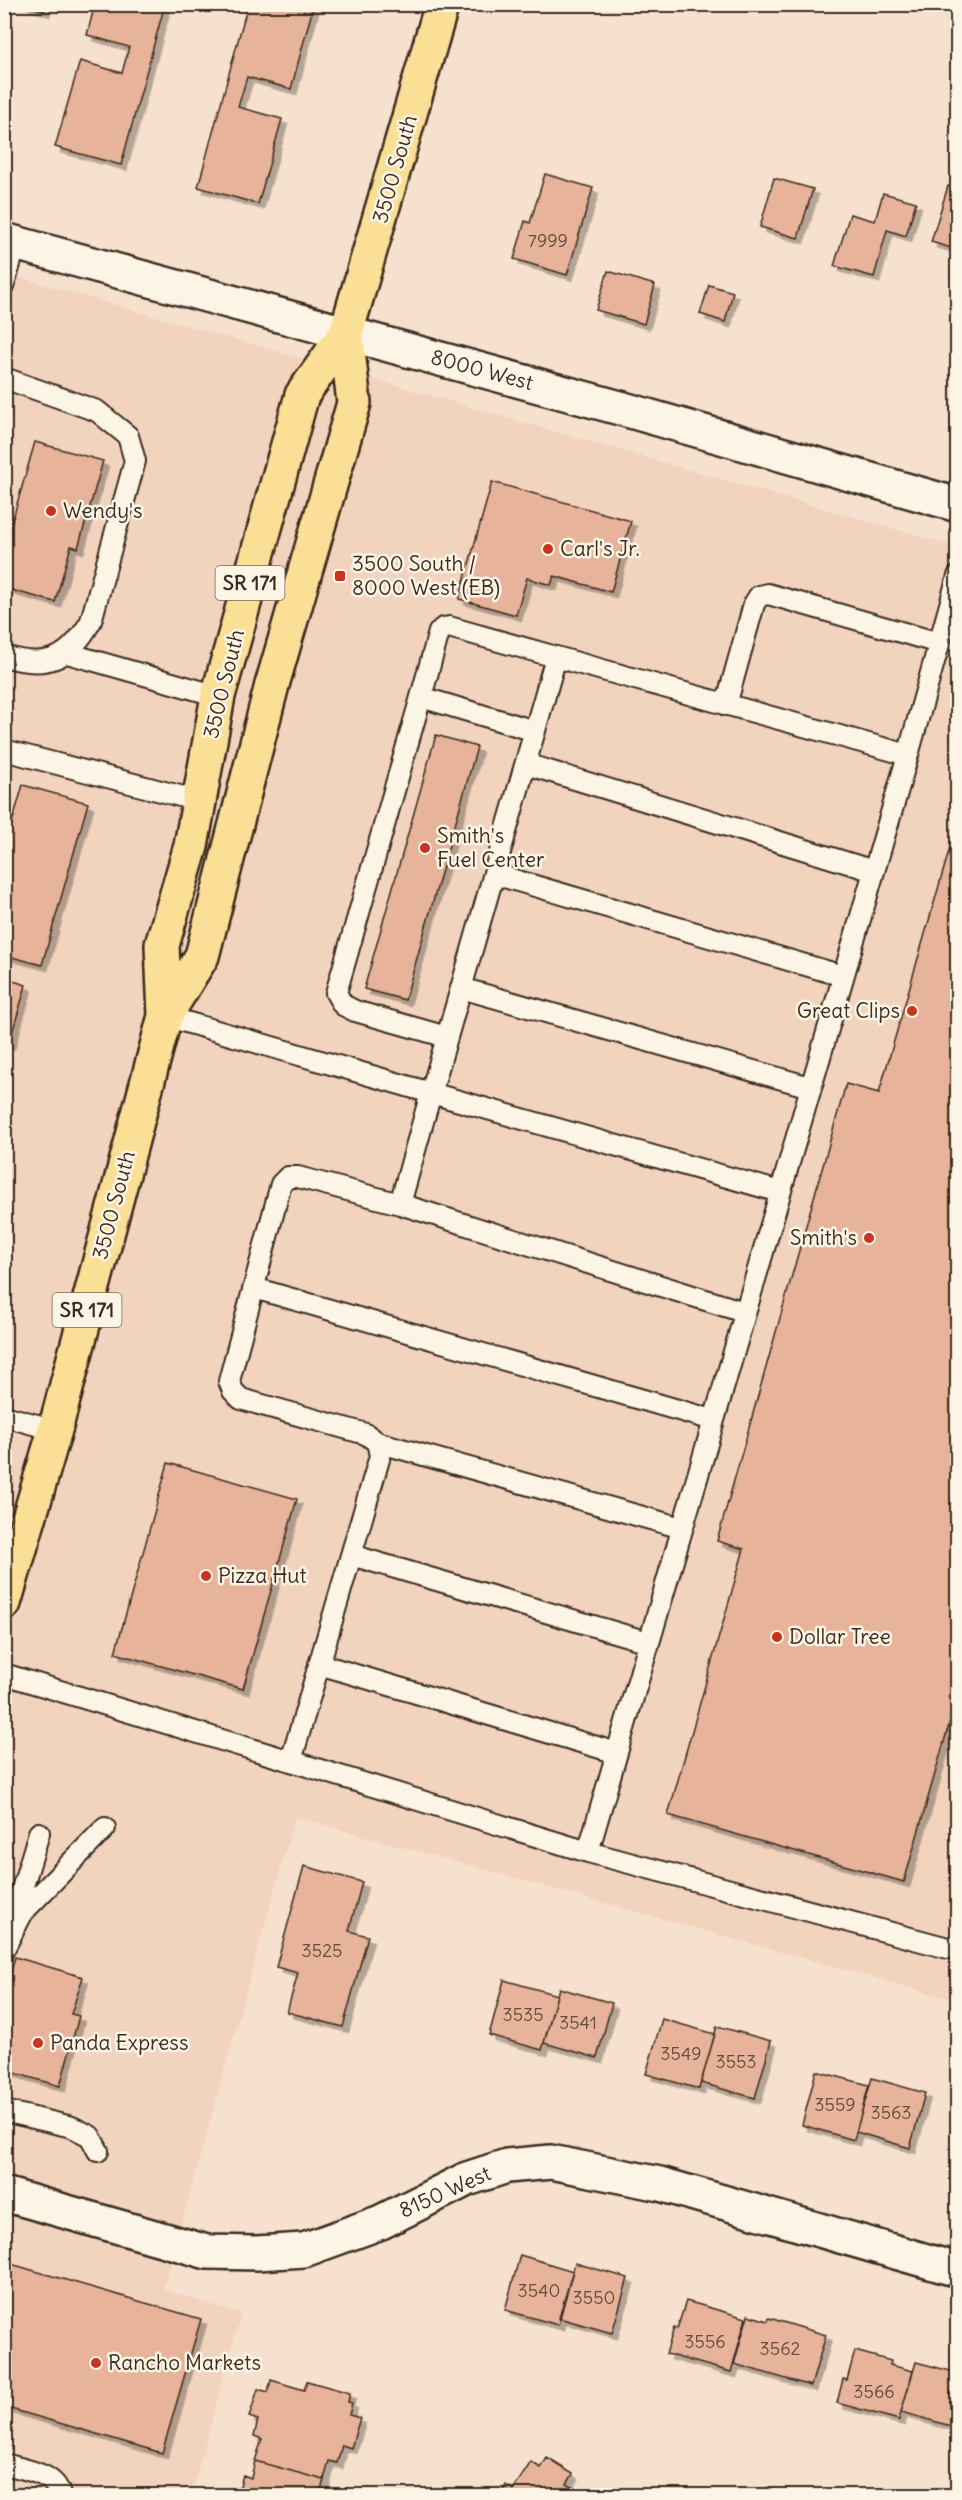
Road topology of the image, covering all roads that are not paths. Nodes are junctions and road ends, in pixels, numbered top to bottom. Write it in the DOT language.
graph roads {
  1 [pos="442,4"];
  2 [pos="10,242"];
  3 [pos="4,284"];
  4 [pos="346,333"];
  5 [pos="4,378"];
  6 [pos="957,505"];
  7 [pos="957,576"];
  8 [pos="939,643"];
  9 [pos="67,653"];
  10 [pos="4,656"];
  11 [pos="556,657"];
  12 [pos="218,696"];
  13 [pos="421,697"];
  14 [pos="726,705"];
  15 [pos="535,731"];
  16 [pos="4,750"];
  17 [pos="908,754"];
  18 [pos="526,764"];
  19 [pos="199,801"];
  20 [pos="874,871"];
  21 [pos="494,874"];
  22 [pos="843,976"];
  23 [pos="461,988"];
  24 [pos="165,1016"];
  25 [pos="447,1037"];
  26 [pos="810,1087"];
  27 [pos="431,1093"];
  28 [pos="780,1192"];
  29 [pos="400,1204"];
  30 [pos="254,1288"];
  31 [pos="744,1312"];
  32 [pos="4,1416"];
  33 [pos="713,1420"];
  34 [pos="55,1430"];
  35 [pos="377,1442"];
  36 [pos="682,1528"];
  37 [pos="351,1555"];
  38 [pos="4,1603"];
  39 [pos="648,1642"];
  40 [pos="319,1664"];
  41 [pos="4,1674"];
  42 [pos="616,1753"];
  43 [pos="291,1761"];
  44 [pos="105,1828"];
  45 [pos="39,1833"];
  46 [pos="588,1852"];
  47 [pos="5,1946"];
  48 [pos="957,1947"];
  49 [pos="4,2110"];
  50 [pos="98,2151"];
  51 [pos="4,2194"];
  52 [pos="956,2263"];
  53 [pos="4,2464"];
  54 [pos="60,2496"];
  1 -- 4 [label="main road, 3500 South / SR 171"];
  2 -- 3 [label="lane"];
  2 -- 4 [label="street, 8000 West"];
  4 -- 6 [label="street, 8000 West"];
  4 -- 12 [label="main road, 3500 South / SR 171"];
  4 -- 24 [label="main road, 3500 South / SR 171"];
  5 -- 9 [label="lane"];
  7 -- 8 [label="lane"];
  8 -- 14 [label="lane"];
  8 -- 17 [label="lane"];
  9 -- 10 [label="lane"];
  9 -- 12 [label="lane"];
  11 -- 13 [label="lane"];
  11 -- 14 [label="lane"];
  11 -- 15 [label="lane"];
  12 -- 19 [label="main road, 3500 South / SR 171"];
  13 -- 15 [label="lane"];
  13 -- 25 [label="lane"];
  14 -- 17 [label="lane"];
  15 -- 18 [label="lane"];
  16 -- 19 [label="lane"];
  17 -- 20 [label="lane"];
  18 -- 20 [label="lane"];
  18 -- 21 [label="lane"];
  19 -- 24 [label="main road, 3500 South / SR 171"];
  20 -- 22 [label="lane"];
  21 -- 22 [label="lane"];
  21 -- 23 [label="lane"];
  22 -- 26 [label="lane"];
  23 -- 25 [label="lane"];
  23 -- 26 [label="lane"];
  24 -- 27 [label="lane"];
  24 -- 34 [label="main road, 3500 South / SR 171"];
  25 -- 27 [label="lane"];
  26 -- 28 [label="lane"];
  27 -- 28 [label="lane"];
  27 -- 29 [label="lane"];
  28 -- 31 [label="lane"];
  29 -- 30 [label="lane"];
  29 -- 31 [label="lane"];
  30 -- 33 [label="lane"];
  30 -- 35 [label="lane"];
  31 -- 33 [label="lane"];
  32 -- 34 [label="lane"];
  33 -- 36 [label="lane"];
  34 -- 38 [label="main road, 3500 South / SR 171"];
  35 -- 36 [label="lane"];
  35 -- 37 [label="lane"];
  36 -- 39 [label="lane"];
  37 -- 39 [label="lane"];
  37 -- 40 [label="lane"];
  39 -- 42 [label="lane"];
  40 -- 42 [label="lane"];
  40 -- 43 [label="lane"];
  41 -- 43 [label="lane"];
  42 -- 46 [label="lane"];
  43 -- 46 [label="lane"];
  44 -- 47 [label="lane"];
  45 -- 47 [label="lane"];
  46 -- 48 [label="lane"];
  49 -- 50 [label="lane"];
  51 -- 52 [label="street, 8150 West"];
  53 -- 54 [label="lane"];
}
